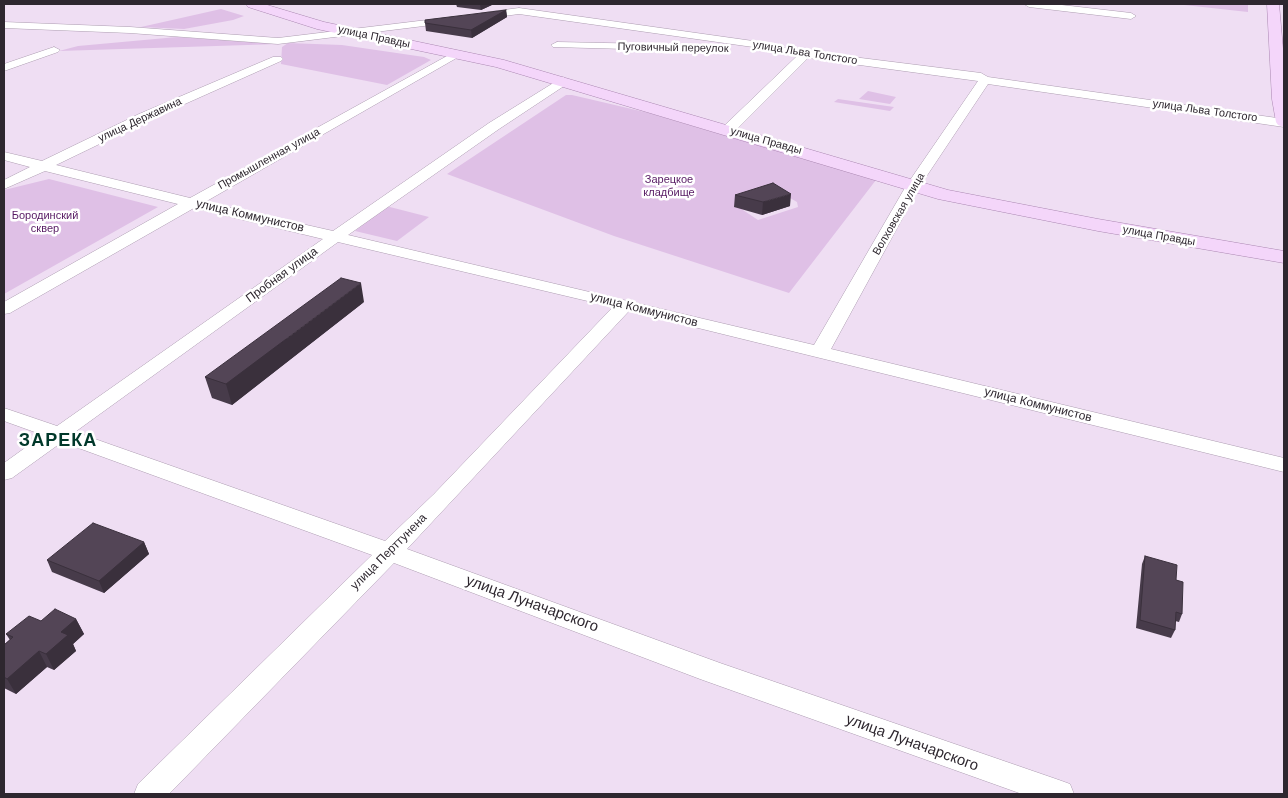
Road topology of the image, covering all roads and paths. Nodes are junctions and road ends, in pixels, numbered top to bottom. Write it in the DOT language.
graph roads {
  1 [pos="252,4"];
  2 [pos="1029,4"];
  3 [pos="1272,4"];
  4 [pos="1132,16"];
  5 [pos="4,24"];
  6 [pos="1279,32"];
  7 [pos="354,33"];
  8 [pos="557,45"];
  9 [pos="54,50"];
  10 [pos="789,52"];
  11 [pos="456,54"];
  12 [pos="806,54"];
  13 [pos="277,59"];
  14 [pos="4,68"];
  15 [pos="985,80"];
  16 [pos="564,82"];
  17 [pos="1284,122"];
  18 [pos="728,130"];
  19 [pos="4,156"];
  20 [pos="42,165"];
  21 [pos="4,185"];
  22 [pos="914,186"];
  23 [pos="191,203"];
  24 [pos="337,236"];
  25 [pos="1284,258"];
  26 [pos="625,305"];
  27 [pos="4,309"];
  28 [pos="820,352"];
  29 [pos="4,414"];
  30 [pos="60,434"];
  31 [pos="1284,465"];
  32 [pos="4,472"];
  33 [pos="388,552"];
  34 [pos="150,794"];
  35 [pos="1059,794"];
  1 -- 7 [label="main road, улица Правды"];
  2 -- 4 [label="street"];
  3 -- 6 [label="main road"];
  5 -- 7 [label="street, улица Льва Толстого"];
  6 -- 17 [label="main road"];
  7 -- 10 [label="street, улица Льва Толстого"];
  7 -- 11 [label="main road, улица Правды"];
  8 -- 10 [label="street, Пуговичный переулок"];
  9 -- 14 [label="street"];
  10 -- 12 [label="street, улица Льва Толстого"];
  11 -- 16 [label="main road, улица Правды"];
  11 -- 23 [label="street, Промышленная улица"];
  12 -- 15 [label="street, улица Льва Толстого"];
  12 -- 18 [label="street"];
  13 -- 20 [label="street, улица Державина"];
  15 -- 17 [label="street, улица Льва Толстого"];
  15 -- 22 [label="street, Волховская улица"];
  16 -- 18 [label="main road, улица Правды"];
  16 -- 24 [label="street, Пробная улица"];
  18 -- 22 [label="main road, улица Правды"];
  19 -- 20 [label="street, улица Коммунистов"];
  20 -- 21 [label="street, улица Державина"];
  20 -- 23 [label="street, улица Коммунистов"];
  22 -- 25 [label="main road, улица Правды"];
  22 -- 28 [label="street, Волховская улица"];
  23 -- 24 [label="street, улица Коммунистов"];
  23 -- 27 [label="street, Промышленная улица"];
  24 -- 26 [label="street, улица Коммунистов"];
  24 -- 30 [label="street, Пробная улица"];
  26 -- 28 [label="street, улица Коммунистов"];
  26 -- 33 [label="street, улица Перттунена"];
  28 -- 31 [label="street, улица Коммунистов"];
  29 -- 30 [label="street, улица Луначарского"];
  30 -- 32 [label="street, Пробная улица"];
  30 -- 33 [label="street, улица Луначарского"];
  33 -- 34 [label="street, улица Перттунена"];
  33 -- 35 [label="street, улица Луначарского"];
}
